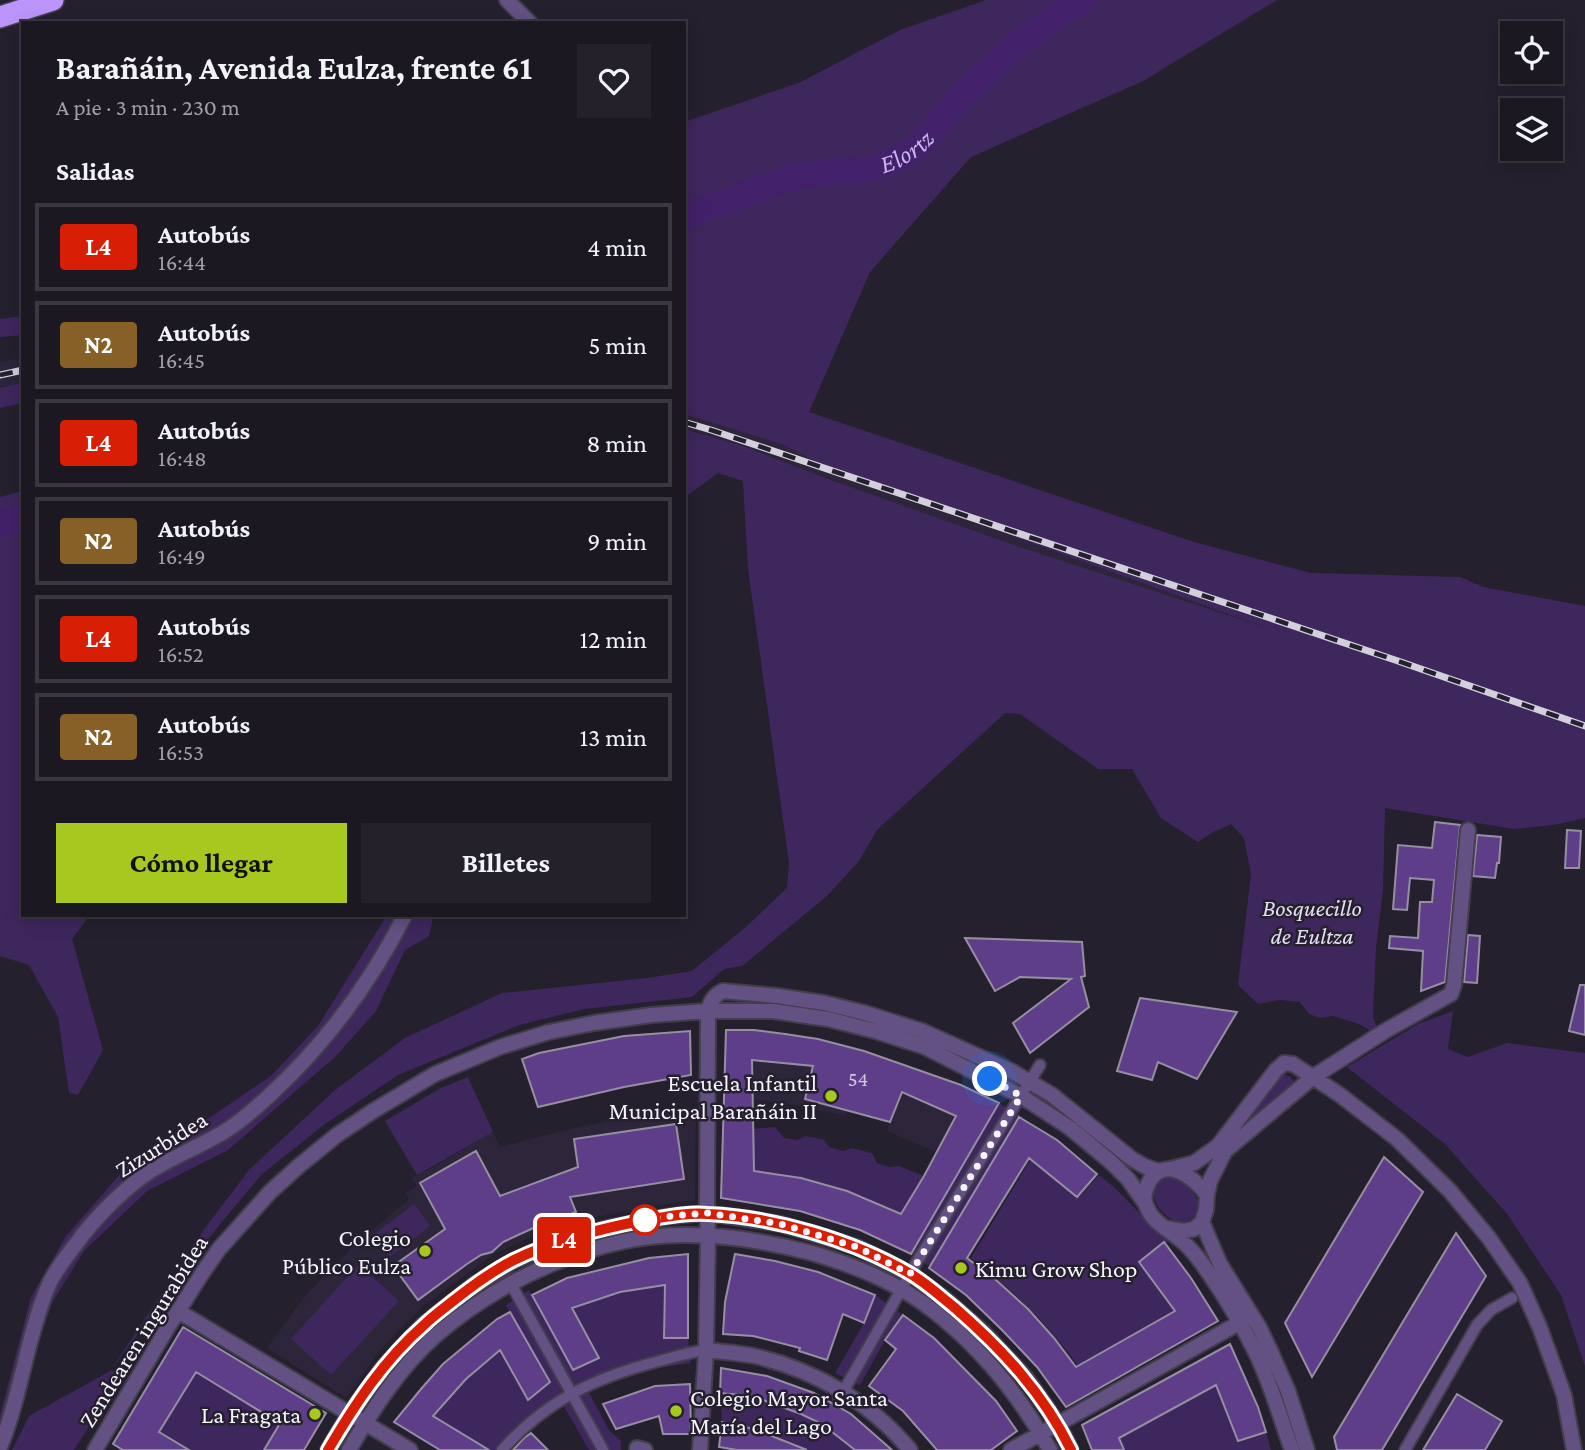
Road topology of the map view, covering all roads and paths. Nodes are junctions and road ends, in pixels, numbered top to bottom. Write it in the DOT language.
graph roads {
  1 [pos="53,0"];
  2 [pos="507,0"];
  3 [pos="0,17"];
  4 [pos="528,21"];
  5 [pos="1468,830"];
  6 [pos="404,917"];
  7 [pos="708,1011"];
  8 [pos="1040,1065"];
  9 [pos="1313,1077"];
  10 [pos="1030,1082"];
  11 [pos="1021,1096"];
  12 [pos="1164,1170"];
  13 [pos="1207,1195"];
  14 [pos="1145,1203"];
  15 [pos="707,1213"];
  16 [pos="1202,1222"];
  17 [pos="1165,1228"];
  18 [pos="708,1235"];
  19 [pos="910,1274"];
  20 [pos="511,1283"];
  21 [pos="902,1289"];
  22 [pos="1512,1298"];
  23 [pos="178,1311"];
  24 [pos="1239,1323"];
  25 [pos="706,1350"];
  26 [pos="571,1393"];
  27 [pos="840,1396"];
  28 [pos="350,1413"];
  29 [pos="365,1422"];
  30 [pos="1058,1424"];
  31 [pos="1041,1434"];
  32 [pos="0,1447"];
  33 [pos="95,1450"];
  34 [pos="328,1450"];
  35 [pos="349,1450"];
  36 [pos="410,1450"];
  37 [pos="502,1450"];
  38 [pos="603,1450"];
  39 [pos="700,1450"];
  40 [pos="910,1450"];
  41 [pos="1011,1450"];
  42 [pos="1050,1450"];
  43 [pos="1071,1450"];
  44 [pos="1292,1450"];
  45 [pos="1307,1450"];
  46 [pos="1405,1450"];
  47 [pos="1574,1450"];
  1 -- 3 [label="highway"];
  2 -- 4 [label="street"];
  5 -- 9 [label="street"];
  6 -- 32 [label="street, Zizurbidea"];
  7 -- 10 [label="street"];
  7 -- 11 [label="street, Zendearen ingurabidea"];
  7 -- 15 [label="street"];
  7 -- 23 [label="street, Zendearen ingurabidea"];
  8 -- 10 [label="street"];
  9 -- 12 [label="street"];
  9 -- 13 [label="street"];
  9 -- 47 [label="street"];
  10 -- 11 [label="street"];
  10 -- 12 [label="street"];
  11 -- 14 [label="street, Zendearen ingurabidea"];
  11 -- 19 [label="street"];
  12 -- 13 [label="street"];
  12 -- 14 [label="street"];
  13 -- 16 [label="street"];
  14 -- 17 [label="street"];
  15 -- 18 [label="street"];
  15 -- 19 [label="street"];
  15 -- 28 [label="street"];
  16 -- 17 [label="street"];
  16 -- 45 [label="street"];
  17 -- 24 [label="street"];
  18 -- 20 [label="street"];
  18 -- 21 [label="street"];
  18 -- 25 [label="street"];
  19 -- 21 [label="street"];
  19 -- 30 [label="street"];
  20 -- 26 [label="street"];
  20 -- 29 [label="street"];
  21 -- 27 [label="street"];
  21 -- 31 [label="street"];
  22 -- 46 [label="street"];
  23 -- 28 [label="street"];
  23 -- 33 [label="street, Zendearen ingurabidea"];
  24 -- 30 [label="street"];
  24 -- 44 [label="street"];
  25 -- 26 [label="street"];
  25 -- 27 [label="street"];
  25 -- 39 [label="street"];
  26 -- 37 [label="street"];
  26 -- 38 [label="street"];
  27 -- 40 [label="street"];
  28 -- 29 [label="street"];
  28 -- 34 [label="street"];
  29 -- 35 [label="street"];
  29 -- 36 [label="street"];
  30 -- 31 [label="street"];
  30 -- 43 [label="street"];
  31 -- 41 [label="street"];
  31 -- 42 [label="street"];
}
